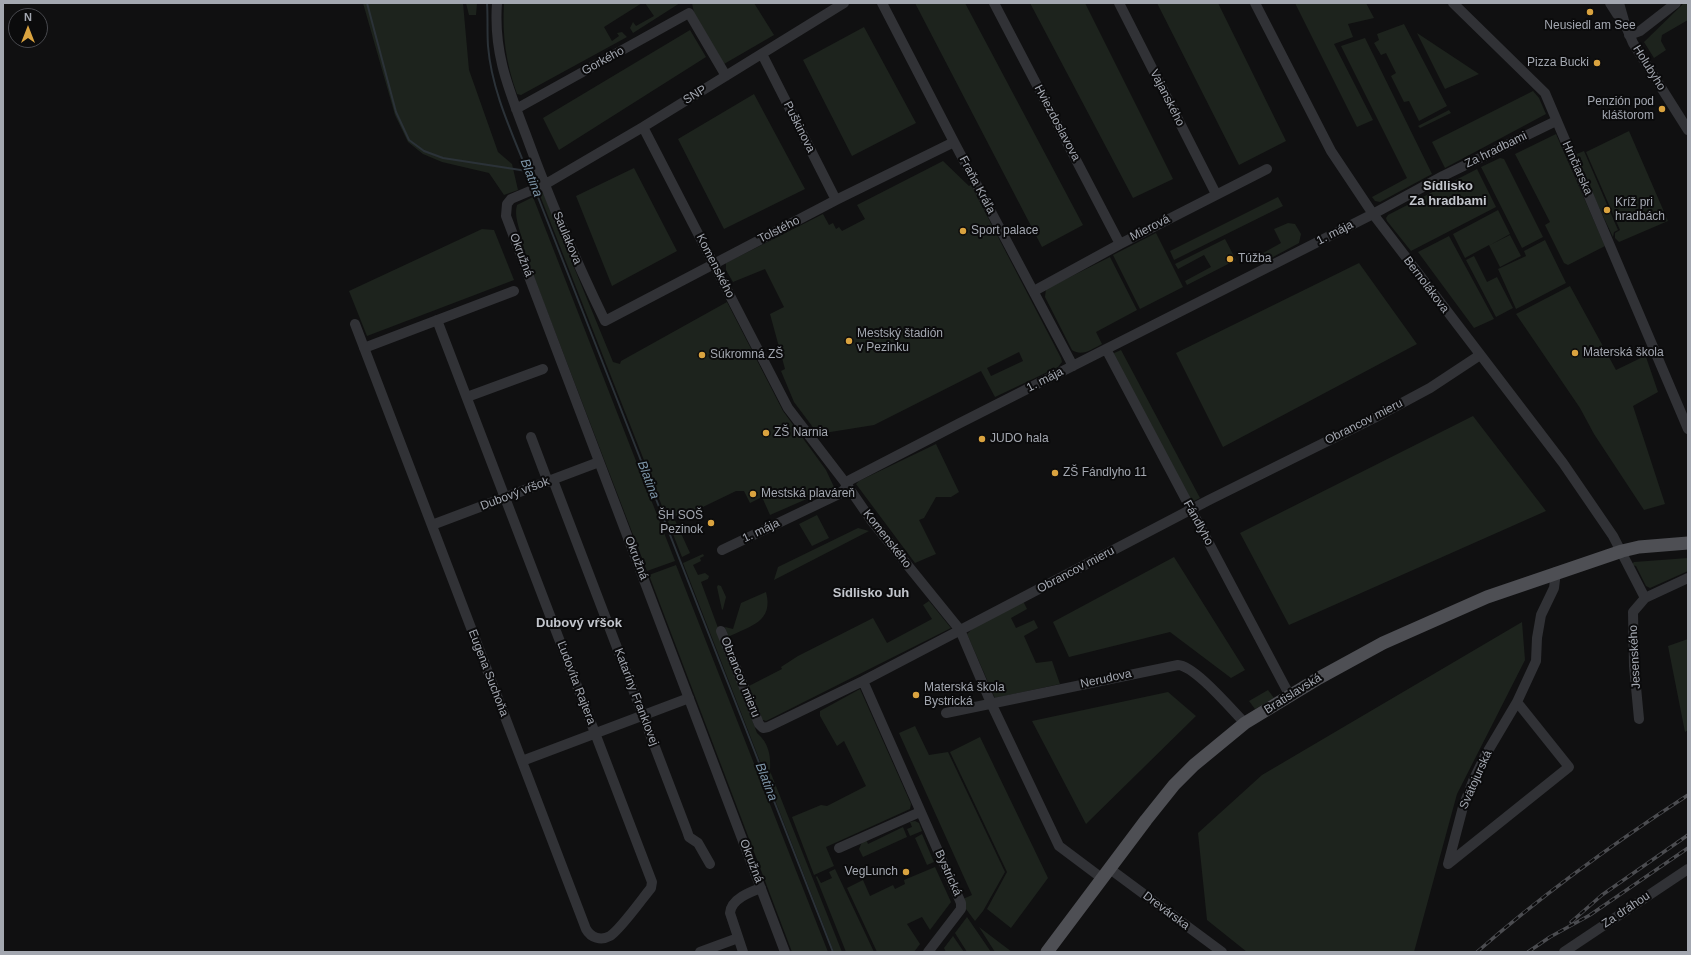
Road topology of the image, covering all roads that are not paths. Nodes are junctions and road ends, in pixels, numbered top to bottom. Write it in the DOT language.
graph roads {
  1 [pos="497,3"];
  2 [pos="844,3"];
  3 [pos="882,3"];
  4 [pos="994,3"];
  5 [pos="1119,3"];
  6 [pos="1255,3"];
  7 [pos="1453,3"];
  8 [pos="1610,3"];
  9 [pos="1619,3"];
  10 [pos="1676,3"];
  11 [pos="1622,16"];
  12 [pos="1629,35"];
  13 [pos="762,54"];
  14 [pos="726,76"];
  15 [pos="516,109"];
  16 [pos="1556,121"];
  17 [pos="1687,126"];
  18 [pos="644,127"];
  19 [pos="954,142"];
  20 [pos="1267,169"];
  21 [pos="542,186"];
  22 [pos="1216,194"];
  23 [pos="836,200"];
  24 [pos="1373,214"];
  25 [pos="1120,244"];
  26 [pos="713,264"];
  27 [pos="514,290"];
  28 [pos="1034,290"];
  29 [pos="437,320"];
  30 [pos="605,321"];
  31 [pos="354,324"];
  32 [pos="364,348"];
  33 [pos="1106,349"];
  34 [pos="1480,355"];
  35 [pos="1073,366"];
  36 [pos="543,368"];
  37 [pos="467,397"];
  38 [pos="1688,429"];
  39 [pos="531,437"];
  40 [pos="599,462"];
  41 [pos="550,481"];
  42 [pos="847,485"];
  43 [pos="505,498"];
  44 [pos="1190,510"];
  45 [pos="432,525"];
  46 [pos="1688,543"];
  47 [pos="722,550"];
  48 [pos="1622,551"];
  49 [pos="1556,572"];
  50 [pos="1688,578"];
  51 [pos="1645,598"];
  52 [pos="960,630"];
  53 [pos="721,631"];
  54 [pos="863,680"];
  55 [pos="1290,696"];
  56 [pos="689,698"];
  57 [pos="1517,702"];
  58 [pos="991,703"];
  59 [pos="946,713"];
  60 [pos="643,715"];
  61 [pos="1639,719"];
  62 [pos="1245,723"];
  63 [pos="595,733"];
  64 [pos="522,761"];
  65 [pos="920,812"];
  66 [pos="840,848"];
  67 [pos="710,864"];
  68 [pos="1688,869"];
  69 [pos="1106,874"];
  70 [pos="651,880"];
  71 [pos="761,888"];
  72 [pos="738,938"];
  73 [pos="700,952"];
  74 [pos="743,952"];
  75 [pos="785,952"];
  76 [pos="928,952"];
  77 [pos="1047,952"];
  78 [pos="1222,952"];
  79 [pos="1564,952"];
  1 -- 15 [label="street, Saulakova"];
  2 -- 13 [label="street, SNP"];
  3 -- 19 [label="street, Fraňa Kráľa"];
  4 -- 25 [label="street, Hviezdoslavova"];
  5 -- 22 [label="street, Vajanského"];
  6 -- 24 [label="street, Bernolákova"];
  7 -- 16 [label="street, Hrnčiarska"];
  8 -- 11 [label="street"];
  9 -- 11 [label="street, Holubyho"];
  10 -- 12 [label="street"];
  11 -- 12 [label="street, Holubyho"];
  12 -- 17 [label="street, Holubyho"];
  13 -- 14 [label="street, SNP"];
  13 -- 23 [label="street, Puškinova"];
  14 -- 15 [label="street, Gorkého"];
  14 -- 18 [label="street, SNP"];
  15 -- 21 [label="street, Saulakova"];
  16 -- 24 [label="street, Za hradbami"];
  16 -- 38 [label="street, Hrnčiarska"];
  18 -- 21 [label="street, SNP"];
  18 -- 26 [label="street, Komenského"];
  19 -- 23 [label="street, Tolstého"];
  19 -- 28 [label="street, Fraňa Kráľa"];
  20 -- 22 [label="street, Mierová"];
  21 -- 30 [label="street, Saulakova"];
  21 -- 40 [label="street, Okružná"];
  22 -- 25 [label="street, Mierová"];
  23 -- 26 [label="street, Tolstého"];
  24 -- 33 [label="street, 1. mája"];
  24 -- 34 [label="street, Bernolákova"];
  25 -- 28 [label="street, Mierová"];
  26 -- 30 [label="street, Tolstého"];
  26 -- 42 [label="street, Komenského"];
  27 -- 29 [label="street"];
  28 -- 35 [label="street, Fraňa Kráľa"];
  29 -- 32 [label="street"];
  29 -- 37 [label="street, Ľudovíta Rajtera"];
  31 -- 32 [label="street, Eugena Suchoňa"];
  32 -- 45 [label="street, Eugena Suchoňa"];
  33 -- 35 [label="street, 1. mája"];
  33 -- 44 [label="street, Fándlyho"];
  34 -- 44 [label="street, Obrancov mieru"];
  34 -- 48 [label="street, Bernolákova"];
  35 -- 42 [label="street, 1. mája"];
  36 -- 37 [label="street"];
  37 -- 43 [label="street, Ľudovíta Rajtera"];
  39 -- 41 [label="street, Kataríny Franklovej"];
  40 -- 41 [label="street, Dubový vŕšok"];
  40 -- 56 [label="street, Okružná"];
  41 -- 43 [label="street, Dubový vŕšok"];
  41 -- 60 [label="street, Kataríny Franklovej"];
  42 -- 47 [label="street, 1. mája"];
  42 -- 52 [label="street, Komenského"];
  43 -- 45 [label="street, Dubový vŕšok"];
  43 -- 63 [label="street, Ľudovíta Rajtera"];
  44 -- 52 [label="street, Obrancov mieru"];
  44 -- 55 [label="street, Fándlyho"];
  45 -- 64 [label="street, Eugena Suchoňa"];
  46 -- 48 [label="main road"];
  48 -- 49 [label="main road, Bratislavská"];
  48 -- 51 [label="street"];
  49 -- 55 [label="main road, Bratislavská"];
  49 -- 57 [label="street, Svätojurská"];
  50 -- 51 [label="street"];
  51 -- 61 [label="street, Jesenského"];
  52 -- 54 [label="street, Obrancov mieru"];
  52 -- 58 [label="street, Komenského"];
  53 -- 54 [label="street, Obrancov mieru"];
  54 -- 65 [label="street, Bystrická"];
  55 -- 62 [label="main road, Bratislavská"];
  56 -- 60 [label="street"];
  56 -- 71 [label="street, Okružná"];
  57 -- 57 [label="street, Svätojurská"];
  58 -- 59 [label="street, Nerudova"];
  58 -- 62 [label="street, Nerudova"];
  58 -- 69 [label="street, Komenského"];
  60 -- 63 [label="street"];
  60 -- 67 [label="street, Kataríny Franklovej"];
  62 -- 69 [label="main road, Bratislavská"];
  63 -- 64 [label="street"];
  63 -- 70 [label="street, Ľudovíta Rajtera"];
  64 -- 70 [label="street, Eugena Suchoňa"];
  65 -- 66 [label="street"];
  65 -- 76 [label="street, Bystrická"];
  68 -- 79 [label="street, Za dráhou"];
  69 -- 77 [label="main road, Bratislavská"];
  69 -- 78 [label="street, Drevárska"];
  71 -- 72 [label="street"];
  71 -- 75 [label="street, Okružná"];
  72 -- 73 [label="street"];
  72 -- 74 [label="street"];
}
